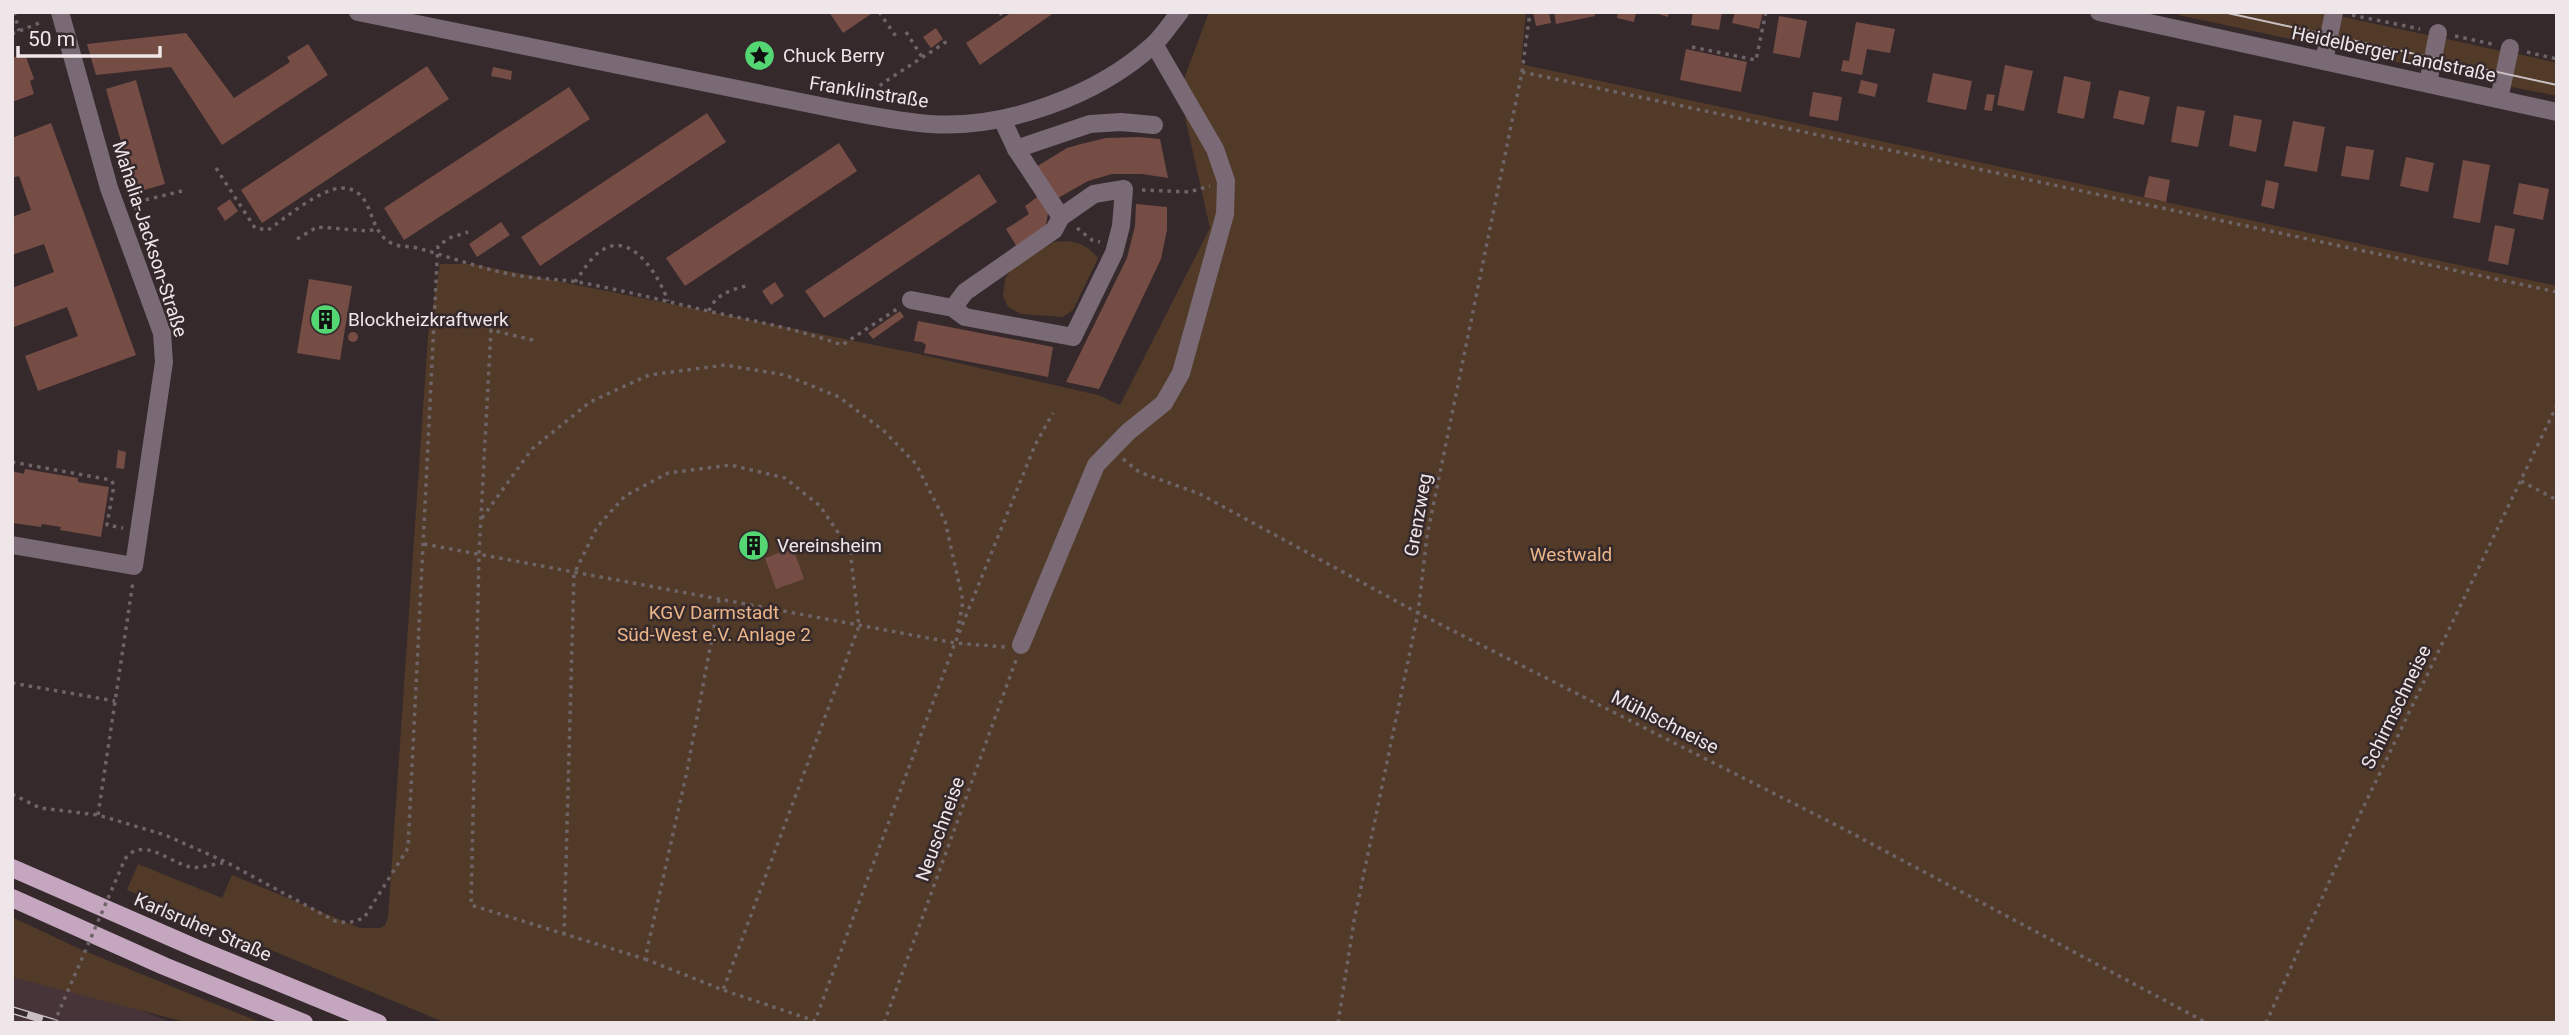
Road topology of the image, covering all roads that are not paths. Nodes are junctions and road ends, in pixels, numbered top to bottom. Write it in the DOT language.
graph roads {
  1 [pos="60,12"];
  2 [pos="358,12"];
  3 [pos="1180,12"];
  4 [pos="2099,12"];
  5 [pos="2334,12"];
  6 [pos="2165,19"];
  7 [pos="2438,33"];
  8 [pos="1154,44"];
  9 [pos="2510,48"];
  10 [pos="2324,61"];
  11 [pos="2428,83"];
  12 [pos="2499,99"];
  13 [pos="2557,111"];
  14 [pos="1002,119"];
  15 [pos="1154,125"];
  16 [pos="1016,149"];
  17 [pos="1061,217"];
  18 [pos="911,300"];
  19 [pos="953,308"];
  20 [pos="12,545"];
  21 [pos="1021,645"];
  22 [pos="12,868"];
  23 [pos="12,898"];
  24 [pos="304,1023"];
  25 [pos="378,1023"];
  1 -- 20 [label="street, Mahalia-Jackson-Straße"];
  2 -- 14 [label="street, Franklinstraße"];
  3 -- 8 [label="street, Franklinstraße"];
  4 -- 6 [label="street, Heidelberger Landstraße"];
  5 -- 10 [label="street"];
  6 -- 10 [label="street, Heidelberger Landstraße"];
  7 -- 11 [label="street"];
  8 -- 14 [label="street, Franklinstraße"];
  8 -- 21 [label="street"];
  9 -- 12 [label="street"];
  10 -- 11 [label="street, Heidelberger Landstraße"];
  11 -- 12 [label="street, Heidelberger Landstraße"];
  12 -- 13 [label="street, Heidelberger Landstraße"];
  14 -- 16 [label="street"];
  15 -- 16 [label="street"];
  16 -- 17 [label="street"];
  17 -- 19 [label="street"];
  17 -- 19 [label="street"];
  18 -- 19 [label="street"];
  22 -- 25 [label="main road, Karlsruher Straße"];
  23 -- 24 [label="main road"];
}
